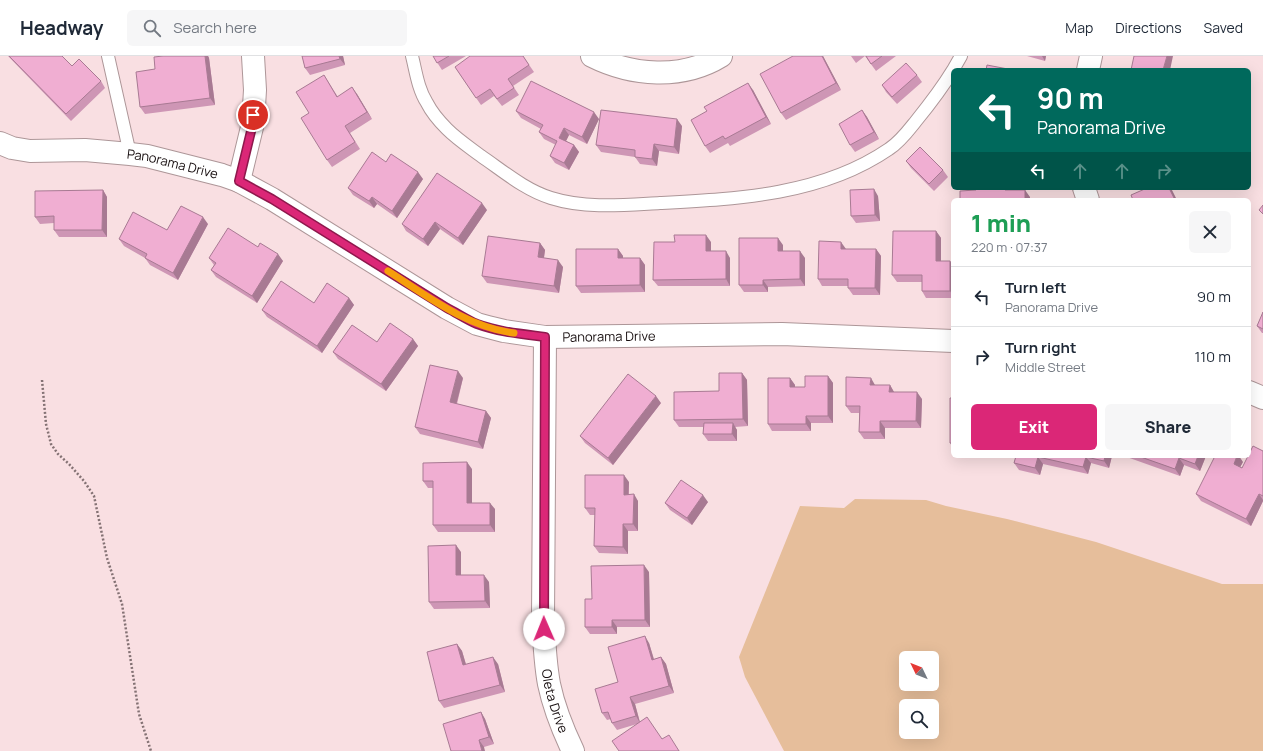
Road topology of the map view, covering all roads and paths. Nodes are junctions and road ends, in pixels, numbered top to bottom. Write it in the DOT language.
graph roads {
  1 [pos="108,56"];
  2 [pos="253,56"];
  3 [pos="412,56"];
  4 [pos="592,56"];
  5 [pos="721,56"];
  6 [pos="962,56"];
  7 [pos="1091,56"];
  8 [pos="954,68"];
  9 [pos="1088,68"];
  10 [pos="951,73"];
  11 [pos="0,143"];
  12 [pos="130,154"];
  13 [pos="239,181"];
  14 [pos="545,337"];
  15 [pos="951,341"];
  16 [pos="42,380"];
  17 [pos="1251,393"];
  18 [pos="1263,398"];
  19 [pos="151,751"];
  20 [pos="573,751"];
  1 -- 12 [label="lane"];
  2 -- 13 [label="street"];
  3 -- 10 [label="lane"];
  4 -- 5 [label="street"];
  6 -- 8 [label="lane"];
  7 -- 9 [label="street"];
  11 -- 12 [label="street, Panorama Drive"];
  12 -- 13 [label="street, Panorama Drive"];
  13 -- 14 [label="street, Panorama Drive"];
  14 -- 15 [label="street, Panorama Drive"];
  14 -- 20 [label="street, Oleta Drive"];
  16 -- 19 [label="path"];
  17 -- 18 [label="street"];
}
